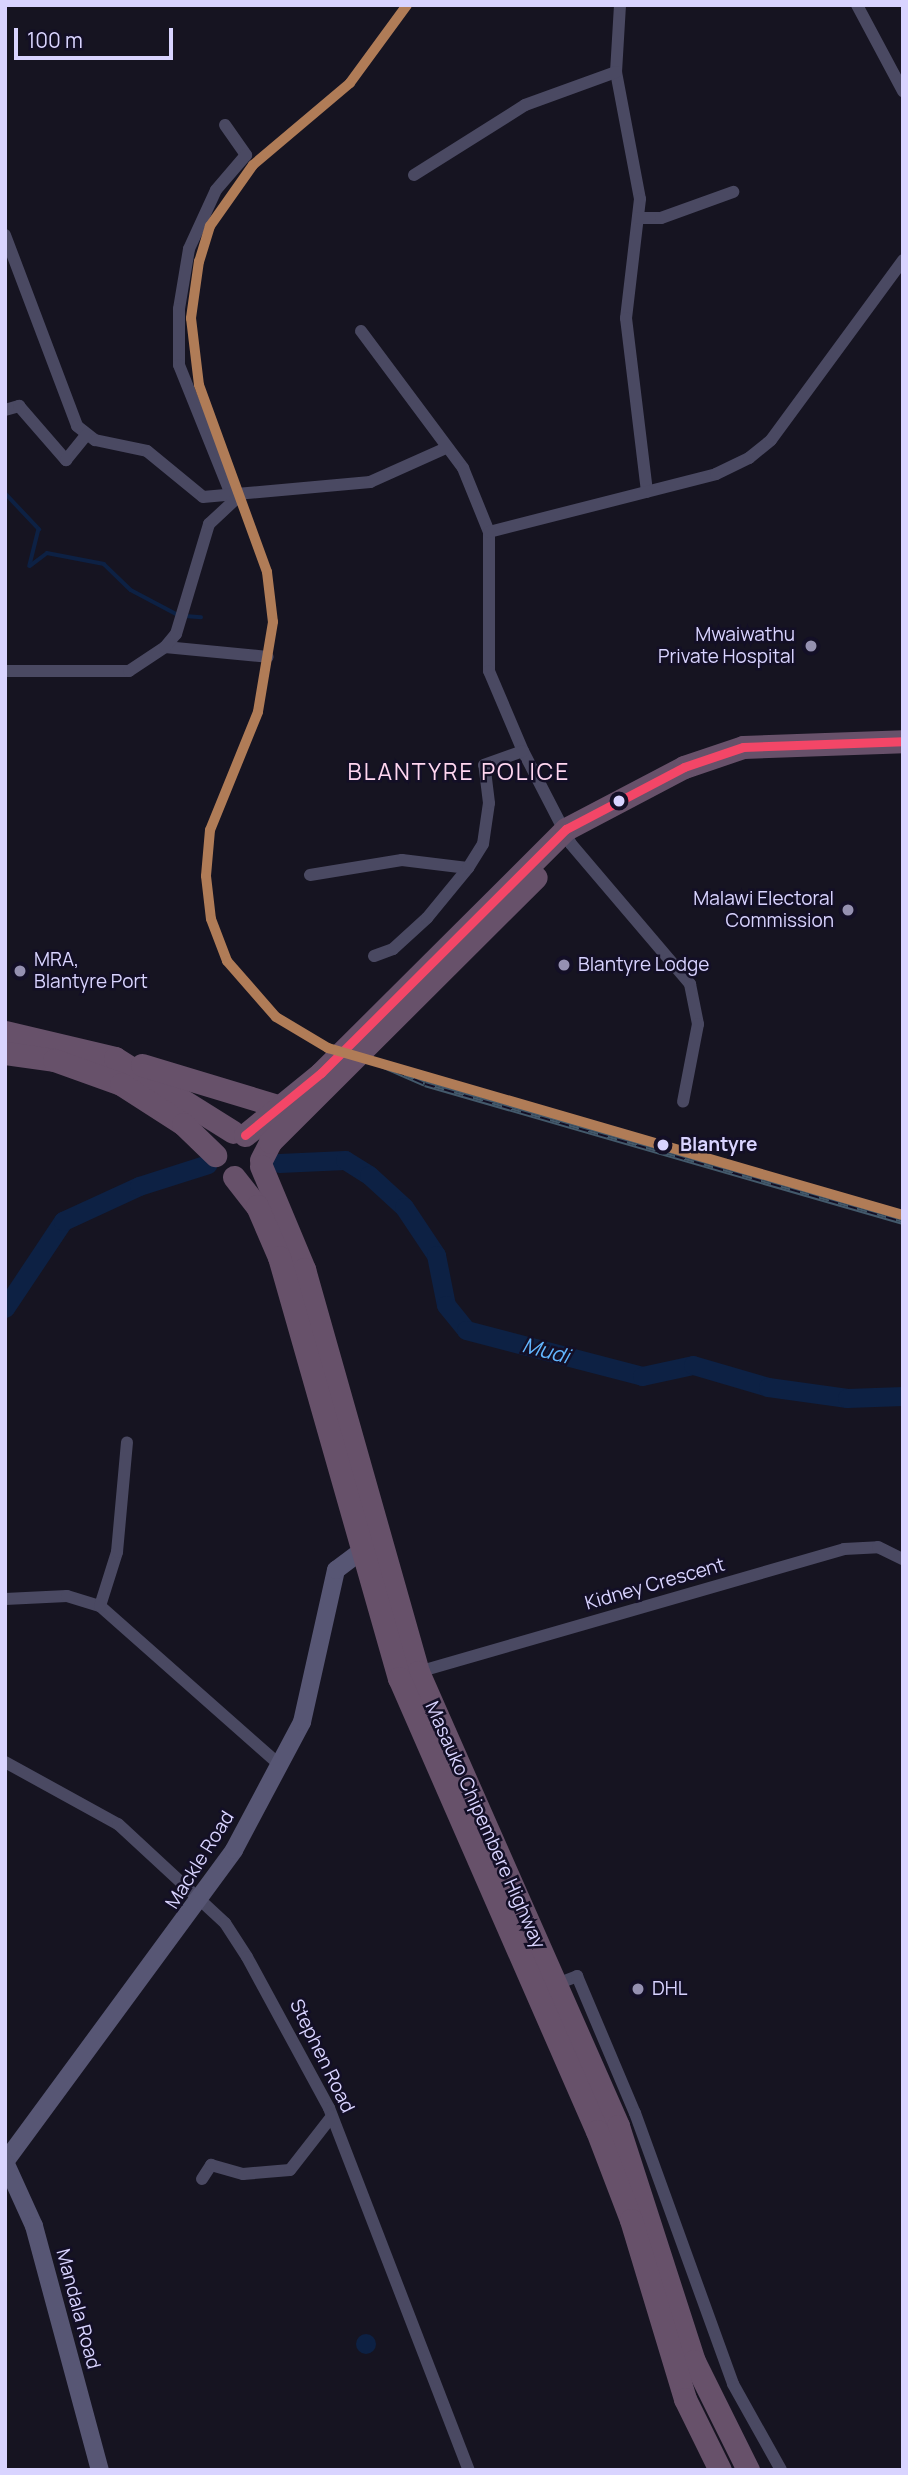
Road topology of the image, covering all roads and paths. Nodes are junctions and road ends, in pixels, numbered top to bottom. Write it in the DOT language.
graph roads {
  1 [pos="620,5"];
  2 [pos="857,5"];
  3 [pos="616,72"];
  4 [pos="903,91"];
  5 [pos="225,125"];
  6 [pos="414,175"];
  7 [pos="733,192"];
  8 [pos="638,218"];
  9 [pos="5,235"];
  10 [pos="903,260"];
  11 [pos="361,331"];
  12 [pos="5,410"];
  13 [pos="86,435"];
  14 [pos="446,448"];
  15 [pos="647,492"];
  16 [pos="235,496"];
  17 [pos="489,531"];
  18 [pos="165,647"];
  19 [pos="268,657"];
  20 [pos="5,671"];
  21 [pos="903,741"];
  22 [pos="523,751"];
  23 [pos="903,751"];
  24 [pos="568,837"];
  25 [pos="468,868"];
  26 [pos="310,875"];
  27 [pos="374,956"];
  28 [pos="5,1032"];
  29 [pos="5,1053"];
  30 [pos="116,1058"];
  31 [pos="683,1102"];
  32 [pos="281,1107"];
  33 [pos="239,1133"];
  34 [pos="215,1156"];
  35 [pos="261,1163"];
  36 [pos="234,1177"];
  37 [pos="127,1442"];
  38 [pos="361,1551"];
  39 [pos="903,1559"];
  40 [pos="5,1599"];
  41 [pos="100,1606"];
  42 [pos="418,1672"];
  43 [pos="5,1762"];
  44 [pos="281,1766"];
  45 [pos="202,1901"];
  46 [pos="554,1985"];
  47 [pos="332,2116"];
  48 [pos="5,2162"];
  49 [pos="202,2179"];
  50 [pos="100,2470"];
  51 [pos="468,2470"];
  52 [pos="720,2470"];
  53 [pos="747,2470"];
  54 [pos="782,2470"];
  1 -- 3 [label="street"];
  2 -- 4 [label="street"];
  3 -- 6 [label="street"];
  3 -- 8 [label="street"];
  5 -- 16 [label="street"];
  7 -- 8 [label="street"];
  8 -- 15 [label="street"];
  9 -- 13 [label="street"];
  10 -- 15 [label="street"];
  11 -- 14 [label="street"];
  12 -- 13 [label="street"];
  13 -- 16 [label="street"];
  14 -- 16 [label="street"];
  14 -- 17 [label="street"];
  15 -- 17 [label="street"];
  16 -- 18 [label="street"];
  17 -- 22 [label="street"];
  18 -- 19 [label="street"];
  18 -- 20 [label="street"];
  21 -- 24 [label="highway"];
  22 -- 24 [label="street"];
  22 -- 25 [label="street"];
  23 -- 24 [label="highway"];
  24 -- 31 [label="street"];
  24 -- 32 [label="highway"];
  24 -- 35 [label="highway"];
  25 -- 26 [label="street"];
  25 -- 27 [label="street"];
  28 -- 30 [label="highway"];
  29 -- 34 [label="highway"];
  30 -- 32 [label="highway"];
  30 -- 33 [label="highway"];
  32 -- 33 [label="highway"];
  33 -- 34 [label="highway"];
  33 -- 35 [label="highway"];
  34 -- 36 [label="highway"];
  35 -- 36 [label="highway"];
  35 -- 42 [label="highway, Masauko Chipembere Highway"];
  36 -- 38 [label="highway, Masauko Chipembere Highway"];
  37 -- 41 [label="street"];
  38 -- 44 [label="street, Mackle Road"];
  38 -- 52 [label="highway, Masauko Chipembere Highway"];
  39 -- 42 [label="street, Kidney Crescent"];
  40 -- 41 [label="street"];
  41 -- 44 [label="street"];
  42 -- 46 [label="highway, Masauko Chipembere Highway"];
  43 -- 45 [label="street, Stephen Road"];
  44 -- 45 [label="street, Mackle Road"];
  45 -- 47 [label="street, Stephen Road"];
  45 -- 48 [label="street, Mackle Road"];
  46 -- 53 [label="highway, Masauko Chipembere Highway"];
  46 -- 54 [label="street"];
  47 -- 49 [label="street"];
  47 -- 51 [label="street, Stephen Road"];
  48 -- 50 [label="street, Mandala Road"];
}
